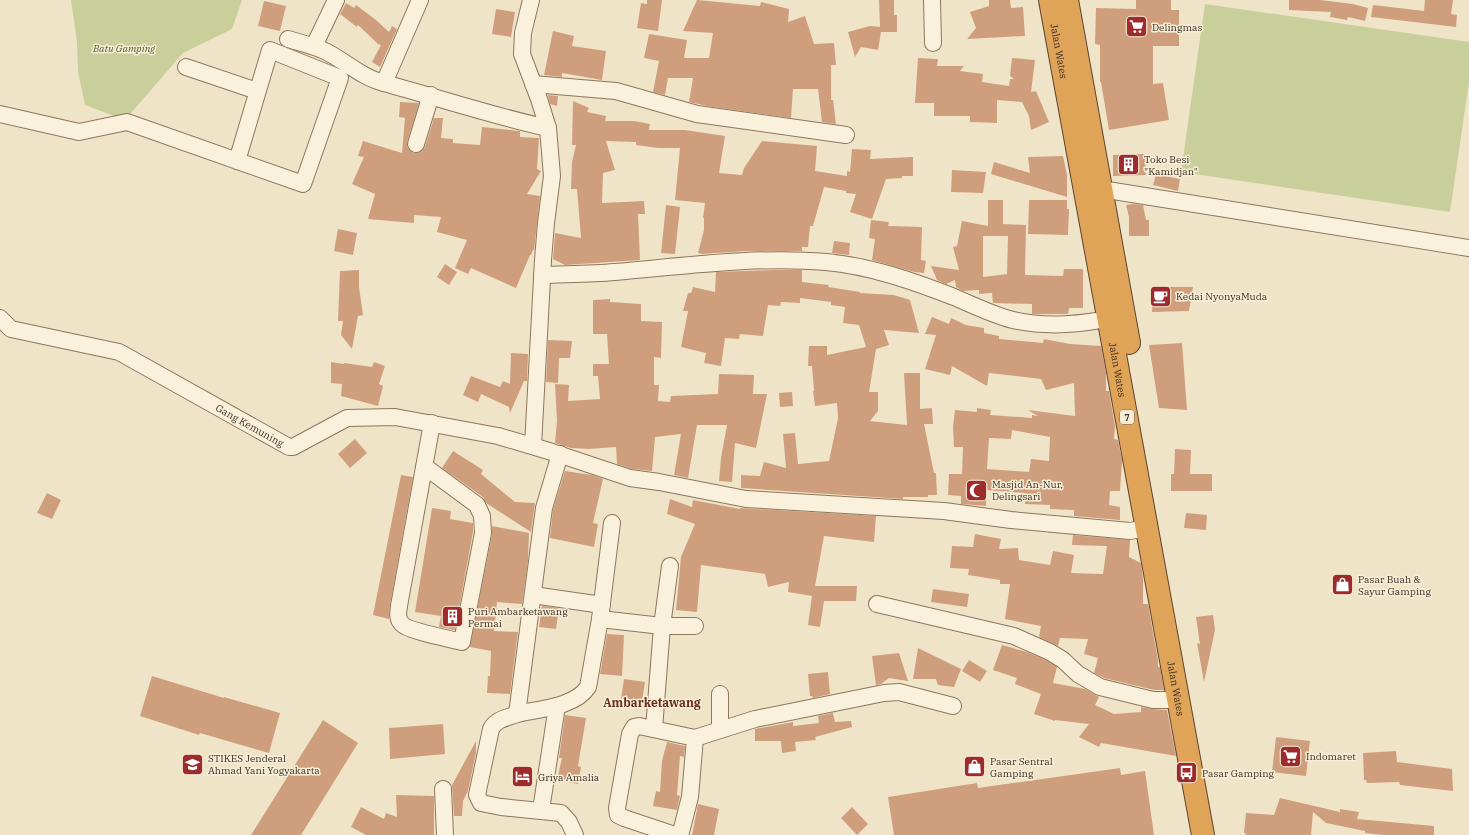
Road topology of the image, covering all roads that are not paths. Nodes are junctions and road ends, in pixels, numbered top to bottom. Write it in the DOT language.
graph roads {
  1 [pos="336,0"];
  2 [pos="420,0"];
  3 [pos="531,0"];
  4 [pos="932,0"];
  5 [pos="1050,0"];
  6 [pos="1067,0"];
  7 [pos="288,39"];
  8 [pos="933,43"];
  9 [pos="314,46"];
  10 [pos="186,67"];
  11 [pos="384,83"];
  12 [pos="533,84"];
  13 [pos="257,91"];
  14 [pos="431,95"];
  15 [pos="0,114"];
  16 [pos="548,128"];
  17 [pos="846,135"];
  18 [pos="416,144"];
  19 [pos="237,161"];
  20 [pos="1101,189"];
  21 [pos="1469,248"];
  22 [pos="542,275"];
  23 [pos="1116,317"];
  24 [pos="0,318"];
  25 [pos="432,423"];
  26 [pos="533,446"];
  27 [pos="560,454"];
  28 [pos="424,466"];
  29 [pos="612,523"];
  30 [pos="1147,528"];
  31 [pos="670,566"];
  32 [pos="533,595"];
  33 [pos="877,604"];
  34 [pos="601,612"];
  35 [pos="662,626"];
  36 [pos="695,626"];
  37 [pos="720,694"];
  38 [pos="1178,700"];
  39 [pos="557,706"];
  40 [pos="953,706"];
  41 [pos="517,714"];
  42 [pos="654,729"];
  43 [pos="720,729"];
  44 [pos="695,738"];
  45 [pos="443,789"];
  46 [pos="541,810"];
  47 [pos="445,835"];
  48 [pos="575,835"];
  49 [pos="1203,835"];
  50 [pos="1218,835"];
  1 -- 9 [label="street"];
  2 -- 11 [label="street"];
  3 -- 12 [label="street"];
  4 -- 8 [label="street"];
  5 -- 23 [label="highway, Jalan Wates / 7"];
  6 -- 20 [label="highway, Jalan Wates / 7"];
  7 -- 9 [label="street"];
  9 -- 11 [label="street"];
  10 -- 13 [label="street"];
  11 -- 14 [label="street"];
  12 -- 16 [label="street"];
  12 -- 17 [label="street"];
  13 -- 19 [label="street"];
  13 -- 19 [label="street"];
  14 -- 16 [label="street"];
  14 -- 18 [label="street"];
  15 -- 19 [label="street"];
  16 -- 22 [label="street"];
  20 -- 21 [label="street"];
  20 -- 23 [label="highway, Jalan Wates / 7"];
  22 -- 23 [label="street"];
  22 -- 26 [label="street"];
  23 -- 30 [label="highway, Jalan Wates / 7"];
  23 -- 50 [label="highway, Jalan Wates / 7"];
  24 -- 25 [label="street, Gang Kemuning"];
  25 -- 26 [label="street, Gang Kemuning"];
  25 -- 28 [label="street"];
  26 -- 27 [label="street, Gang Kemuning"];
  27 -- 30 [label="street, Gang Kemuning"];
  27 -- 32 [label="street"];
  28 -- 28 [label="street"];
  29 -- 34 [label="street"];
  30 -- 38 [label="highway, Jalan Wates / 7"];
  31 -- 35 [label="street"];
  32 -- 34 [label="street"];
  32 -- 41 [label="street"];
  33 -- 38 [label="street"];
  34 -- 35 [label="street"];
  34 -- 39 [label="street"];
  35 -- 36 [label="street"];
  35 -- 42 [label="street"];
  37 -- 43 [label="street"];
  38 -- 49 [label="highway, Jalan Wates / 7"];
  39 -- 41 [label="street"];
  39 -- 46 [label="street"];
  40 -- 43 [label="street"];
  41 -- 46 [label="street"];
  42 -- 44 [label="street"];
  42 -- 44 [label="street"];
  43 -- 44 [label="street"];
  45 -- 47 [label="street"];
  46 -- 48 [label="street"];
}
